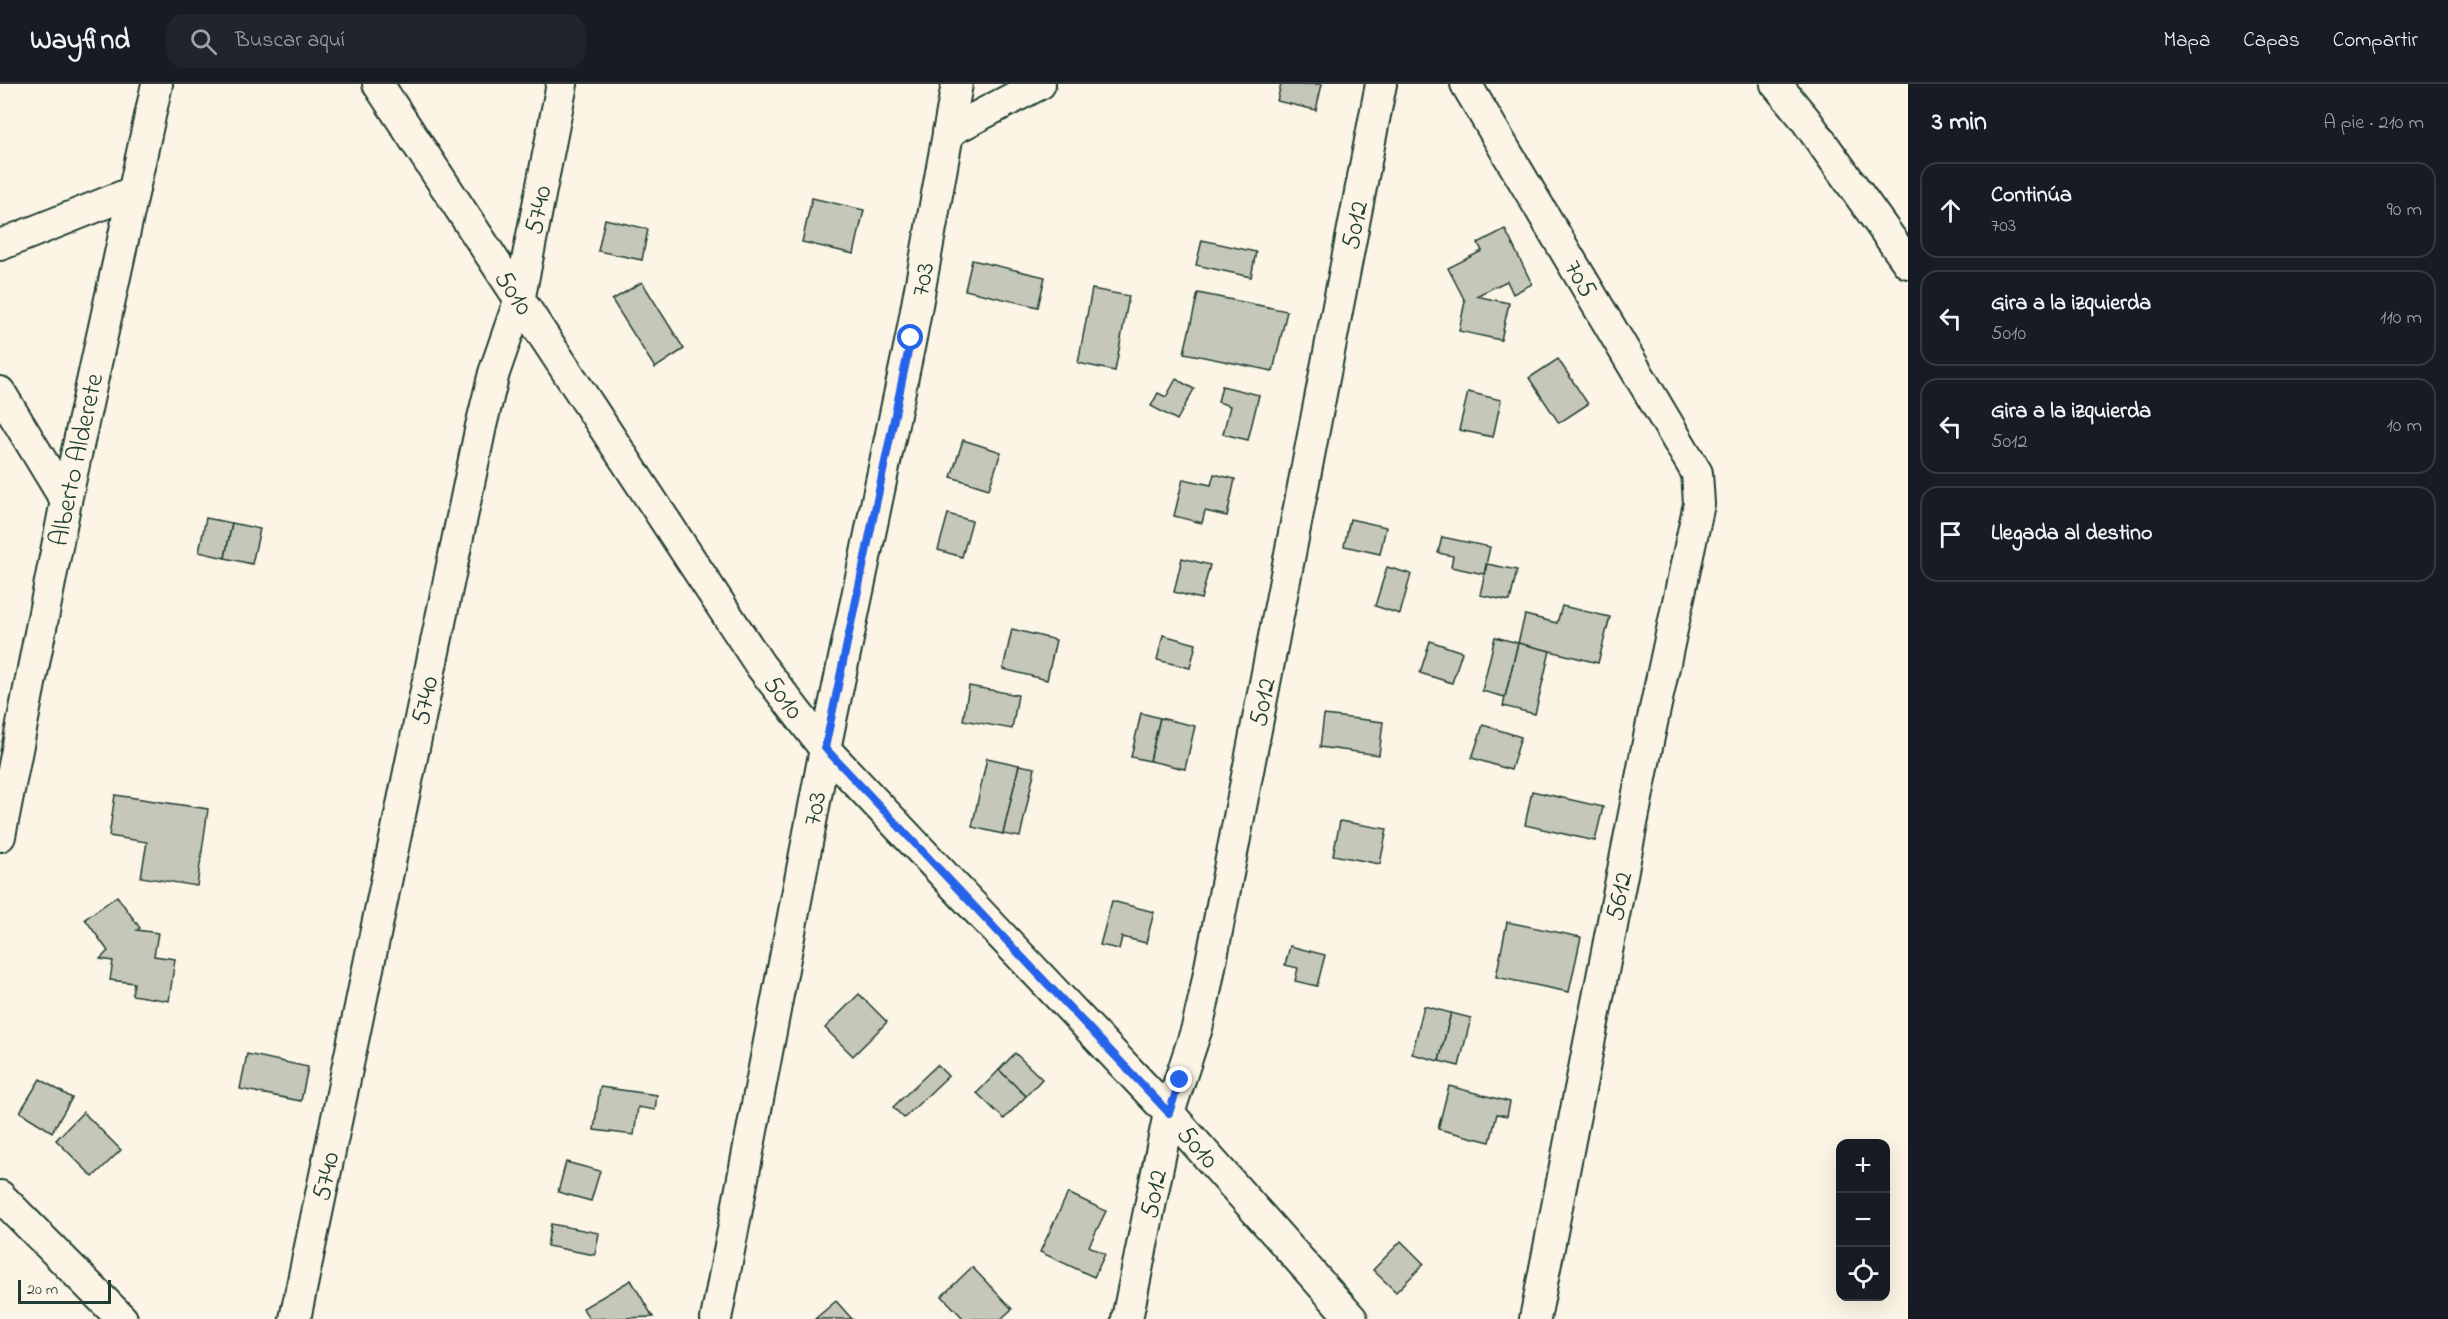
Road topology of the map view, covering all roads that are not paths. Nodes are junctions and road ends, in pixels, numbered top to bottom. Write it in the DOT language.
graph roads {
  1 [pos="157,84"];
  2 [pos="378,84"];
  3 [pos="562,84"];
  4 [pos="957,84"];
  5 [pos="1040,84"];
  6 [pos="1381,84"];
  7 [pos="1466,84"];
  8 [pos="1776,84"];
  9 [pos="948,132"];
  10 [pos="133,192"];
  11 [pos="0,245"];
  12 [pos="1908,263"];
  13 [pos="519,301"];
  14 [pos="0,392"];
  15 [pos="1697,473"];
  16 [pos="66,501"];
  17 [pos="825,748"];
  18 [pos="0,836"];
  19 [pos="1169,1113"];
  20 [pos="0,1196"];
  21 [pos="122,1319"];
  22 [pos="295,1319"];
  23 [pos="716,1319"];
  24 [pos="1127,1319"];
  25 [pos="1352,1319"];
  26 [pos="1536,1319"];
  1 -- 10 [label="street, Alberto Alderete"];
  2 -- 13 [label="street, 5010"];
  3 -- 13 [label="street, 5740"];
  4 -- 9 [label="street, 703"];
  5 -- 9 [label="street"];
  6 -- 19 [label="street, 5012"];
  7 -- 15 [label="street, 705"];
  8 -- 12 [label="street"];
  9 -- 17 [label="street, 703"];
  10 -- 11 [label="street"];
  10 -- 16 [label="street, Alberto Alderete"];
  13 -- 17 [label="street, 5010"];
  13 -- 22 [label="street, 5740"];
  14 -- 16 [label="street"];
  15 -- 26 [label="street, 5612"];
  16 -- 18 [label="street, Alberto Alderete"];
  17 -- 19 [label="street, 5010"];
  17 -- 23 [label="street, 703"];
  19 -- 24 [label="street, 5012"];
  19 -- 25 [label="street, 5010"];
  20 -- 21 [label="street"];
}
